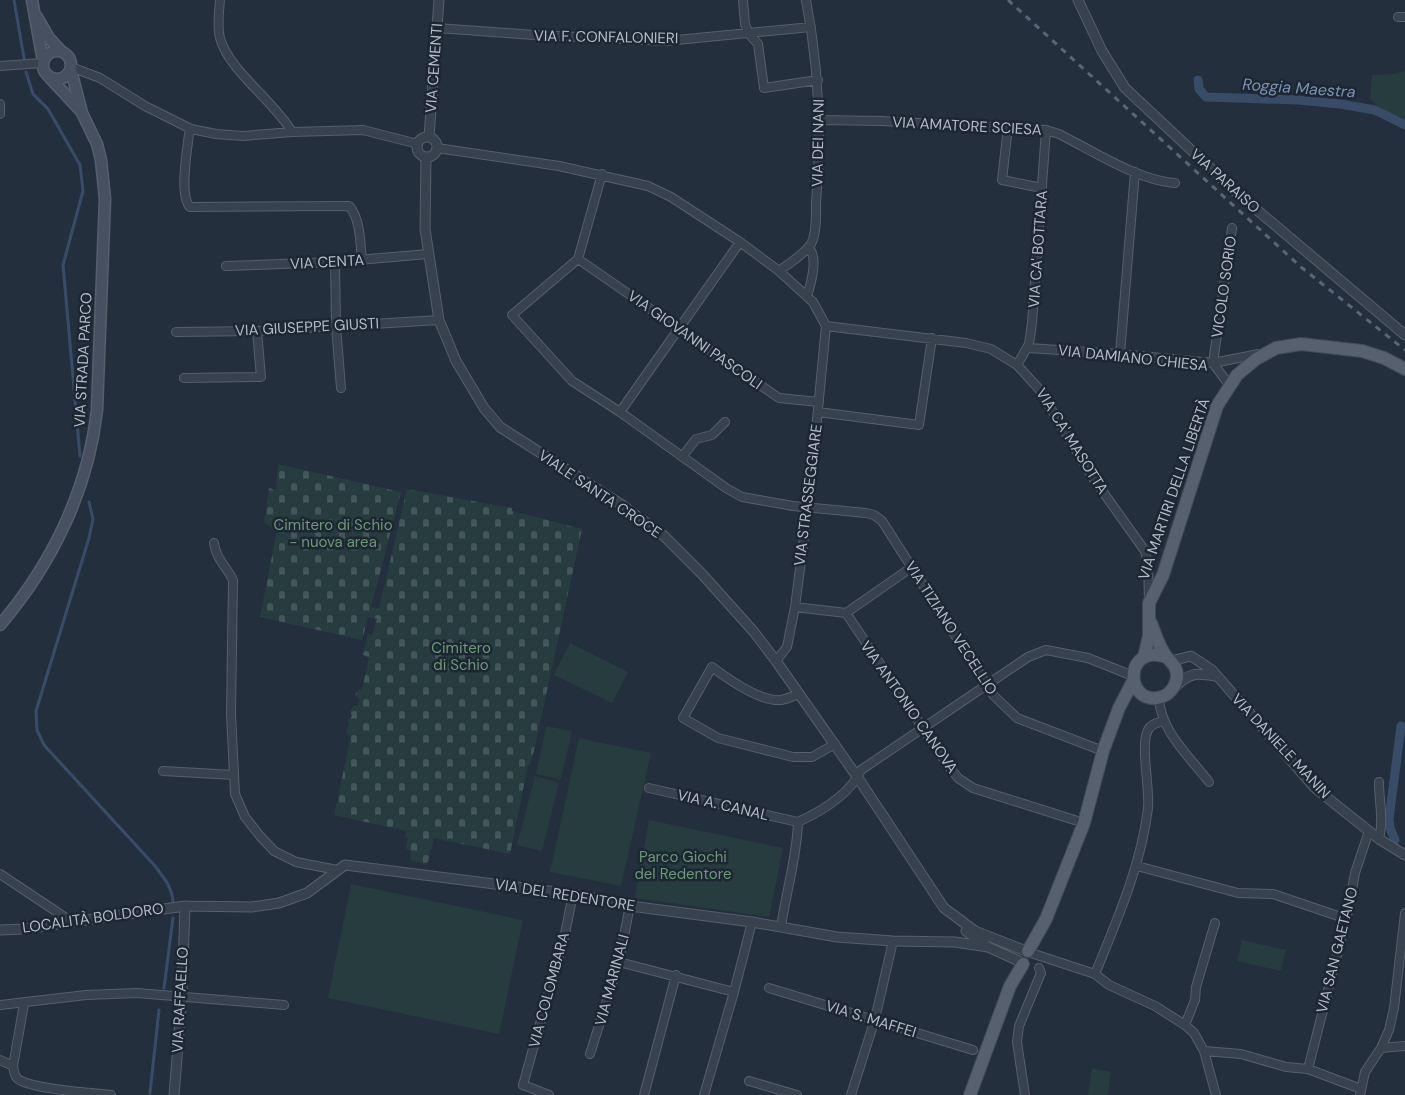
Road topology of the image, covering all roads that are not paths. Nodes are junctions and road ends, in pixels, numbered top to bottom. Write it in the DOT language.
graph roads {
  1 [pos="220,0"];
  2 [pos="439,0"];
  3 [pos="743,0"];
  4 [pos="806,0"];
  5 [pos="1078,0"];
  6 [pos="33,5"];
  7 [pos="811,27"];
  8 [pos="437,28"];
  9 [pos="749,33"];
  10 [pos="61,51"];
  11 [pos="43,62"];
  12 [pos="0,66"];
  13 [pos="71,69"];
  14 [pos="50,78"];
  15 [pos="818,80"];
  16 [pos="0,104"];
  17 [pos="82,113"];
  18 [pos="0,114"];
  19 [pos="820,120"];
  20 [pos="1008,127"];
  21 [pos="191,129"];
  22 [pos="1046,130"];
  23 [pos="292,132"];
  24 [pos="429,137"];
  25 [pos="418,144"];
  26 [pos="437,148"];
  27 [pos="426,157"];
  28 [pos="1135,172"];
  29 [pos="602,174"];
  30 [pos="1175,183"];
  31 [pos="1042,188"];
  32 [pos="1232,228"];
  33 [pos="740,242"];
  34 [pos="807,248"];
  35 [pos="428,254"];
  36 [pos="578,259"];
  37 [pos="362,260"];
  38 [pos="335,262"];
  39 [pos="226,266"];
  40 [pos="779,271"];
  41 [pos="807,296"];
  42 [pos="439,320"];
  43 [pos="336,326"];
  44 [pos="826,326"];
  45 [pos="678,328"];
  46 [pos="257,331"];
  47 [pos="176,332"];
  48 [pos="1405,335"];
  49 [pos="932,338"];
  50 [pos="1028,348"];
  51 [pos="1266,353"];
  52 [pos="1120,354"];
  53 [pos="1213,363"];
  54 [pos="1017,365"];
  55 [pos="1405,369"];
  56 [pos="184,378"];
  57 [pos="1229,385"];
  58 [pos="341,388"];
  59 [pos="819,402"];
  60 [pos="620,412"];
  61 [pos="818,412"];
  62 [pos="725,422"];
  63 [pos="682,457"];
  64 [pos="808,508"];
  65 [pos="214,543"];
  66 [pos="912,567"];
  67 [pos="1149,603"];
  68 [pos="795,607"];
  69 [pos="846,613"];
  70 [pos="1149,619"];
  71 [pos="0,625"];
  72 [pos="1144,657"];
  73 [pos="1196,658"];
  74 [pos="1168,659"];
  75 [pos="776,661"];
  76 [pos="1194,673"];
  77 [pos="1216,676"];
  78 [pos="1133,679"];
  79 [pos="988,685"];
  80 [pos="1173,689"];
  81 [pos="799,694"];
  82 [pos="1142,694"];
  83 [pos="1160,698"];
  84 [pos="1120,705"];
  85 [pos="1163,720"];
  86 [pos="922,728"];
  87 [pos="835,744"];
  88 [pos="1103,751"];
  89 [pos="163,771"];
  90 [pos="234,775"];
  91 [pos="858,778"];
  92 [pos="1209,782"];
  93 [pos="1379,782"];
  94 [pos="649,788"];
  95 [pos="798,822"];
  96 [pos="1084,823"];
  97 [pos="1369,831"];
  98 [pos="1380,839"];
  99 [pos="1405,855"];
  100 [pos="1137,866"];
  101 [pos="337,870"];
  102 [pos="0,874"];
  103 [pos="573,894"];
  104 [pos="630,905"];
  105 [pos="181,906"];
  106 [pos="1405,913"];
  107 [pos="1347,919"];
  108 [pos="72,922"];
  109 [pos="752,922"];
  110 [pos="1215,923"];
  111 [pos="781,927"];
  112 [pos="0,930"];
  113 [pos="972,932"];
  114 [pos="893,941"];
  115 [pos="955,942"];
  116 [pos="987,947"];
  117 [pos="1026,956"];
  118 [pos="619,962"];
  119 [pos="1039,968"];
  120 [pos="1095,974"];
  121 [pos="676,975"];
  122 [pos="769,988"];
  123 [pos="734,992"];
  124 [pos="182,996"];
  125 [pos="24,1004"];
  126 [pos="0,1005"];
  127 [pos="284,1005"];
  128 [pos="875,1020"];
  129 [pos="1185,1024"];
  130 [pos="1405,1046"];
  131 [pos="1381,1048"];
  132 [pos="973,1050"];
  133 [pos="1204,1052"];
  134 [pos="590,1054"];
  135 [pos="0,1060"];
  136 [pos="13,1066"];
  137 [pos="1308,1069"];
  138 [pos="749,1081"];
  139 [pos="1360,1092"];
  140 [pos="111,1095"];
  141 [pos="174,1095"];
  142 [pos="549,1095"];
  143 [pos="644,1095"];
  144 [pos="704,1095"];
  145 [pos="797,1095"];
  146 [pos="851,1095"];
  147 [pos="970,1095"];
  148 [pos="1025,1095"];
  149 [pos="1216,1095"];
  1 -- 23 [label="street"];
  2 -- 8 [label="street, VIA CEMENTI"];
  3 -- 9 [label="street"];
  4 -- 7 [label="street, VIA DEI NANI"];
  5 -- 48 [label="street, VIA PARAISO"];
  6 -- 10 [label="main road"];
  6 -- 11 [label="main road"];
  7 -- 9 [label="street, VIA F. CONFALONIERI"];
  7 -- 15 [label="street, VIA DEI NANI"];
  8 -- 9 [label="street, VIA F. CONFALONIERI"];
  8 -- 24 [label="street, VIA CEMENTI"];
  9 -- 15 [label="street"];
  10 -- 11 [label="main road"];
  10 -- 13 [label="main road"];
  11 -- 12 [label="street"];
  11 -- 14 [label="main road"];
  13 -- 14 [label="main road"];
  13 -- 17 [label="main road, VIA STRADA PARCO"];
  13 -- 21 [label="street"];
  14 -- 17 [label="main road, VIA STRADA PARCO"];
  15 -- 19 [label="street, VIA DEI NANI"];
  16 -- 18 [label="street"];
  17 -- 71 [label="main road, VIA STRADA PARCO"];
  19 -- 20 [label="street, VIA AMATORE SCIESA"];
  19 -- 34 [label="street, VIA DEI NANI"];
  20 -- 22 [label="street, VIA AMATORE SCIESA"];
  20 -- 31 [label="street"];
  21 -- 23 [label="street"];
  21 -- 37 [label="street"];
  22 -- 28 [label="street, VIA AMATORE SCIESA"];
  22 -- 31 [label="street, VIA CA' BOTTARA"];
  23 -- 25 [label="street"];
  24 -- 25 [label="street"];
  24 -- 26 [label="street"];
  25 -- 27 [label="street"];
  26 -- 27 [label="street"];
  26 -- 29 [label="street"];
  27 -- 35 [label="street, VIALE SANTA CROCE"];
  28 -- 30 [label="street, VIA AMATORE SCIESA"];
  28 -- 52 [label="street"];
  29 -- 33 [label="street"];
  29 -- 36 [label="street"];
  31 -- 50 [label="street, VIA CA' BOTTARA"];
  32 -- 53 [label="street, VICOLO SORIO"];
  33 -- 40 [label="street"];
  33 -- 45 [label="street"];
  34 -- 40 [label="street"];
  34 -- 41 [label="street"];
  35 -- 37 [label="street, VIA CENTA"];
  35 -- 42 [label="street, VIALE SANTA CROCE"];
  36 -- 45 [label="street, VIA GIOVANNI PASCOLI"];
  36 -- 60 [label="street, VIA TIZIANO VECELLIO"];
  37 -- 38 [label="street, VIA CENTA"];
  38 -- 39 [label="street, VIA CENTA"];
  38 -- 43 [label="street"];
  40 -- 41 [label="street"];
  41 -- 44 [label="street"];
  42 -- 43 [label="street, VIA GIUSEPPE GIUSTI"];
  42 -- 75 [label="street, VIALE SANTA CROCE"];
  43 -- 46 [label="street, VIA GIUSEPPE GIUSTI"];
  43 -- 58 [label="street"];
  44 -- 49 [label="street, VIA CA' MASOTTA"];
  44 -- 59 [label="street, VIA STRASSEGGIARE"];
  45 -- 59 [label="street, VIA GIOVANNI PASCOLI"];
  45 -- 60 [label="street"];
  46 -- 47 [label="street, VIA GIUSEPPE GIUSTI"];
  46 -- 56 [label="street"];
  49 -- 54 [label="street, VIA CA' MASOTTA"];
  49 -- 61 [label="street"];
  50 -- 52 [label="street, VIA DAMIANO CHIESA"];
  50 -- 54 [label="street, VIA CA' BOTTARA"];
  51 -- 53 [label="street, VICOLO SORIO"];
  51 -- 55 [label="main road, VIA MARTIRI DELLA LIBERTÀ"];
  51 -- 57 [label="main road, VIA MARTIRI DELLA LIBERTÀ"];
  52 -- 53 [label="street, VIA DAMIANO CHIESA"];
  53 -- 57 [label="street, VIA DAMIANO CHIESA"];
  54 -- 67 [label="street, VIA CA' MASOTTA"];
  57 -- 67 [label="main road, VIA MARTIRI DELLA LIBERTÀ"];
  59 -- 61 [label="street, VIA STRASSEGGIARE"];
  60 -- 63 [label="street, VIA TIZIANO VECELLIO"];
  61 -- 64 [label="street, VIA STRASSEGGIARE"];
  62 -- 63 [label="street"];
  63 -- 64 [label="street, VIA TIZIANO VECELLIO"];
  64 -- 66 [label="street, VIA TIZIANO VECELLIO"];
  64 -- 68 [label="street, VIA STRASSEGGIARE"];
  65 -- 90 [label="street"];
  66 -- 69 [label="street"];
  66 -- 79 [label="street, VIA TIZIANO VECELLIO"];
  67 -- 70 [label="main road, VIA MARTIRI DELLA LIBERTÀ"];
  68 -- 69 [label="street"];
  68 -- 75 [label="street, VIA STRASSEGGIARE"];
  69 -- 86 [label="street, VIA ANTONIO CANOVA"];
  70 -- 72 [label="main road, VIA MARTIRI DELLA LIBERTÀ"];
  70 -- 74 [label="main road, VIA MARTIRI DELLA LIBERTÀ"];
  72 -- 74 [label="main road"];
  72 -- 78 [label="main road, VIA MARTIRI DELLA LIBERTÀ"];
  73 -- 74 [label="street"];
  73 -- 76 [label="street"];
  73 -- 77 [label="street, VIA DANIELE MANIN"];
  74 -- 80 [label="main road, VIA MARTIRI DELLA LIBERTÀ"];
  75 -- 81 [label="street, VIALE SANTA CROCE"];
  76 -- 77 [label="street"];
  76 -- 80 [label="street"];
  77 -- 97 [label="street, VIA DANIELE MANIN"];
  78 -- 79 [label="street"];
  78 -- 82 [label="main road"];
  78 -- 84 [label="main road, VIA MARTIRI DELLA LIBERTÀ"];
  79 -- 86 [label="street"];
  79 -- 88 [label="street, VIA TIZIANO VECELLIO"];
  80 -- 83 [label="main road"];
  81 -- 87 [label="street, VIALE SANTA CROCE"];
  81 -- 87 [label="street"];
  82 -- 83 [label="main road"];
  82 -- 84 [label="main road"];
  83 -- 85 [label="street"];
  84 -- 88 [label="main road, VIA MARTIRI DELLA LIBERTÀ"];
  85 -- 92 [label="street"];
  85 -- 100 [label="street"];
  86 -- 91 [label="street"];
  86 -- 96 [label="street, VIA ANTONIO CANOVA"];
  87 -- 91 [label="street, VIALE SANTA CROCE"];
  88 -- 96 [label="main road, VIA MARTIRI DELLA LIBERTÀ"];
  89 -- 90 [label="street"];
  90 -- 101 [label="street"];
  91 -- 95 [label="street"];
  91 -- 113 [label="street, VIALE SANTA CROCE"];
  93 -- 98 [label="street"];
  94 -- 95 [label="street, VIA A. CANAL"];
  95 -- 111 [label="street"];
  96 -- 117 [label="main road, VIA MARTIRI DELLA LIBERTÀ"];
  97 -- 98 [label="street, VIA DANIELE MANIN"];
  97 -- 107 [label="street, VIA SAN GAETANO"];
  98 -- 99 [label="street, VIA DANIELE MANIN"];
  100 -- 107 [label="street"];
  100 -- 120 [label="street"];
  101 -- 103 [label="street, VIA DEL REDENTORE"];
  101 -- 105 [label="street"];
  102 -- 108 [label="street"];
  103 -- 104 [label="street, VIA DEL REDENTORE"];
  103 -- 142 [label="street, VIA COLOMBARA"];
  104 -- 109 [label="street, VIA DEL REDENTORE"];
  104 -- 118 [label="street, VIA MARINALI"];
  105 -- 108 [label="street, LOCALITÀ BOLDORO"];
  105 -- 124 [label="street, VIA RAFFAELLO"];
  106 -- 131 [label="street"];
  107 -- 137 [label="street, VIA SAN GAETANO"];
  108 -- 112 [label="street, LOCALITÀ BOLDORO"];
  109 -- 111 [label="street, VIA DEL REDENTORE"];
  109 -- 123 [label="street"];
  110 -- 129 [label="street"];
  111 -- 114 [label="street, VIA DEL REDENTORE"];
  113 -- 115 [label="street"];
  113 -- 116 [label="street, VIALE SANTA CROCE"];
  113 -- 117 [label="street, VIALE SANTA CROCE"];
  114 -- 115 [label="street, VIA DEL REDENTORE"];
  114 -- 128 [label="street"];
  115 -- 116 [label="street, VIA DEL REDENTORE"];
  116 -- 117 [label="street, VIALE SANTA CROCE"];
  117 -- 120 [label="street"];
  117 -- 147 [label="main road, VIA MARTIRI DELLA LIBERTÀ"];
  118 -- 121 [label="street"];
  118 -- 134 [label="street, VIA MARINALI"];
  119 -- 148 [label="street"];
  120 -- 129 [label="street"];
  121 -- 123 [label="street"];
  121 -- 143 [label="street"];
  122 -- 128 [label="street, VIA S. MAFFEI"];
  123 -- 144 [label="street"];
  124 -- 125 [label="street"];
  124 -- 127 [label="street"];
  124 -- 141 [label="street, VIA RAFFAELLO"];
  125 -- 126 [label="street"];
  125 -- 136 [label="street"];
  128 -- 132 [label="street, VIA S. MAFFEI"];
  128 -- 146 [label="street"];
  129 -- 133 [label="street"];
  130 -- 131 [label="street"];
  131 -- 139 [label="street"];
  133 -- 137 [label="street"];
  133 -- 149 [label="street"];
  135 -- 136 [label="street"];
  136 -- 140 [label="street"];
  137 -- 139 [label="street"];
  138 -- 145 [label="street"];
}
